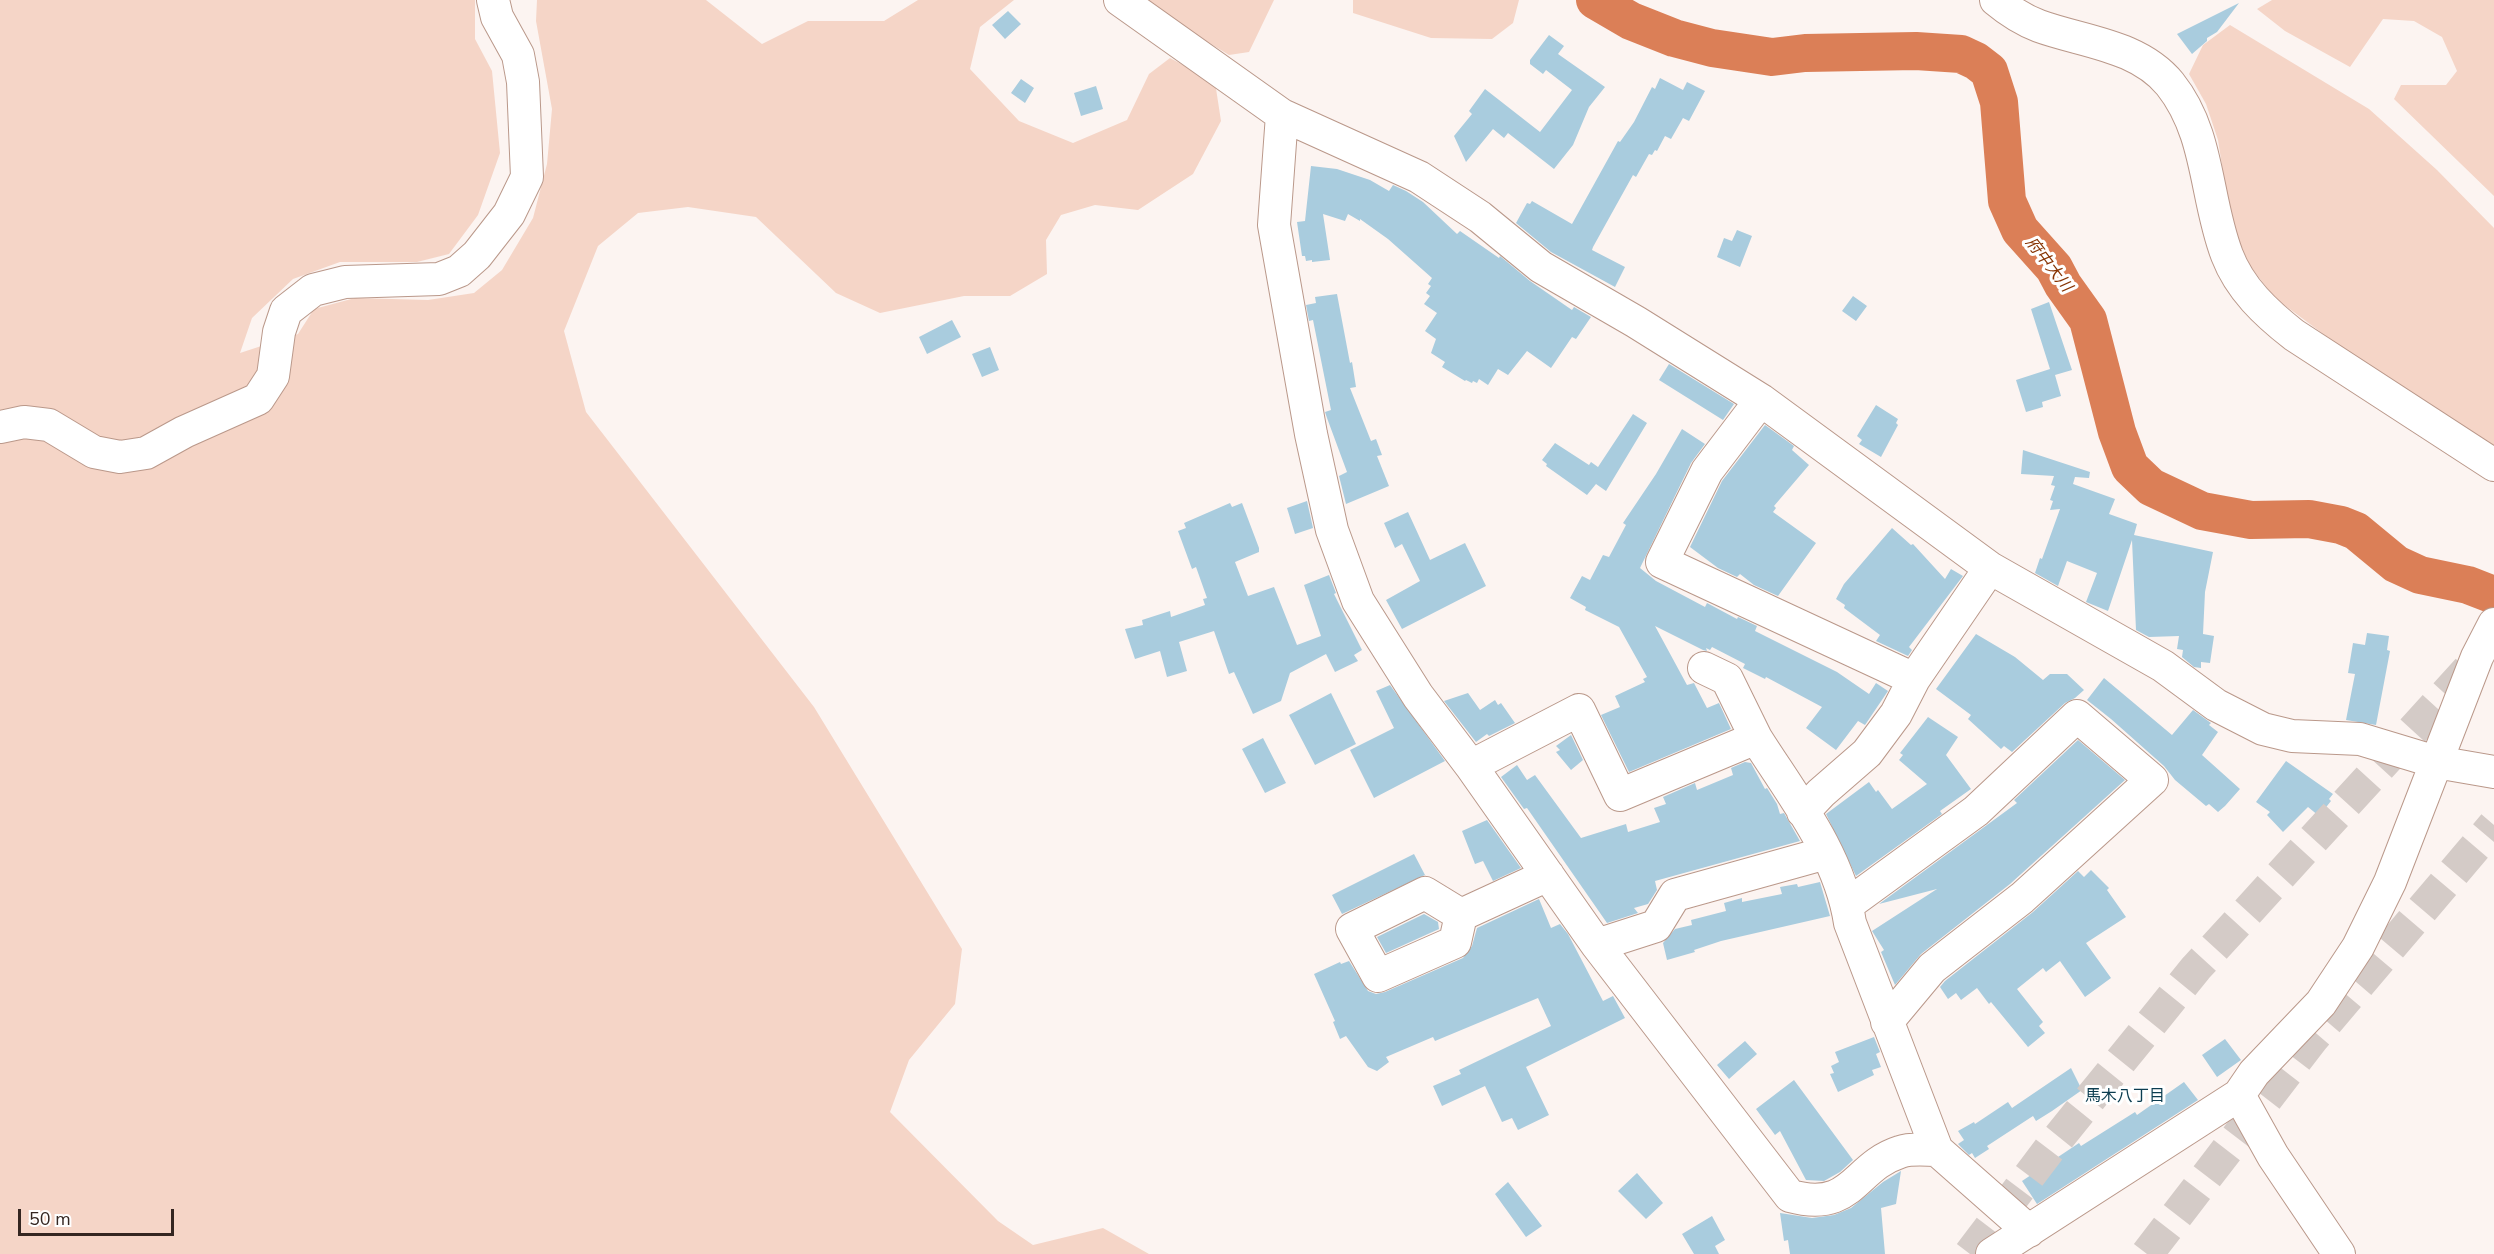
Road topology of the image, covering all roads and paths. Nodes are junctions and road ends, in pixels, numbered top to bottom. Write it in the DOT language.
graph roads {
  1 [pos="493,0"];
  2 [pos="1119,0"];
  3 [pos="1996,0"];
  4 [pos="1282,115"];
  5 [pos="1761,400"];
  6 [pos="0,427"];
  7 [pos="2494,465"];
  8 [pos="1990,567"];
  9 [pos="2494,624"];
  10 [pos="1704,668"];
  11 [pos="1914,679"];
  12 [pos="1756,738"];
  13 [pos="2436,762"];
  14 [pos="1471,766"];
  15 [pos="2494,772"];
  16 [pos="1803,812"];
  17 [pos="1826,853"];
  18 [pos="1548,875"];
  19 [pos="1847,904"];
  20 [pos="1461,915"];
  21 [pos="1597,945"];
  22 [pos="1887,1022"];
  23 [pos="2239,1095"];
  24 [pos="1937,1150"];
  25 [pos="2029,1230"];
  26 [pos="1992,1254"];
  27 [pos="2339,1254"];
  1 -- 6 [label="street"];
  2 -- 4 [label="street"];
  3 -- 7 [label="street"];
  4 -- 5 [label="street"];
  4 -- 14 [label="street"];
  5 -- 8 [label="street"];
  5 -- 11 [label="street"];
  8 -- 11 [label="street"];
  8 -- 13 [label="street"];
  9 -- 13 [label="street"];
  10 -- 12 [label="street"];
  11 -- 16 [label="street"];
  12 -- 14 [label="street"];
  12 -- 16 [label="street"];
  13 -- 15 [label="street"];
  13 -- 23 [label="street"];
  14 -- 18 [label="street"];
  16 -- 17 [label="street"];
  17 -- 19 [label="street"];
  17 -- 21 [label="street"];
  18 -- 20 [label="street"];
  18 -- 21 [label="street"];
  19 -- 22 [label="street"];
  19 -- 22 [label="street"];
  21 -- 24 [label="street"];
  22 -- 24 [label="street"];
  23 -- 25 [label="street"];
  23 -- 27 [label="street"];
  24 -- 25 [label="street"];
  25 -- 26 [label="street"];
}
